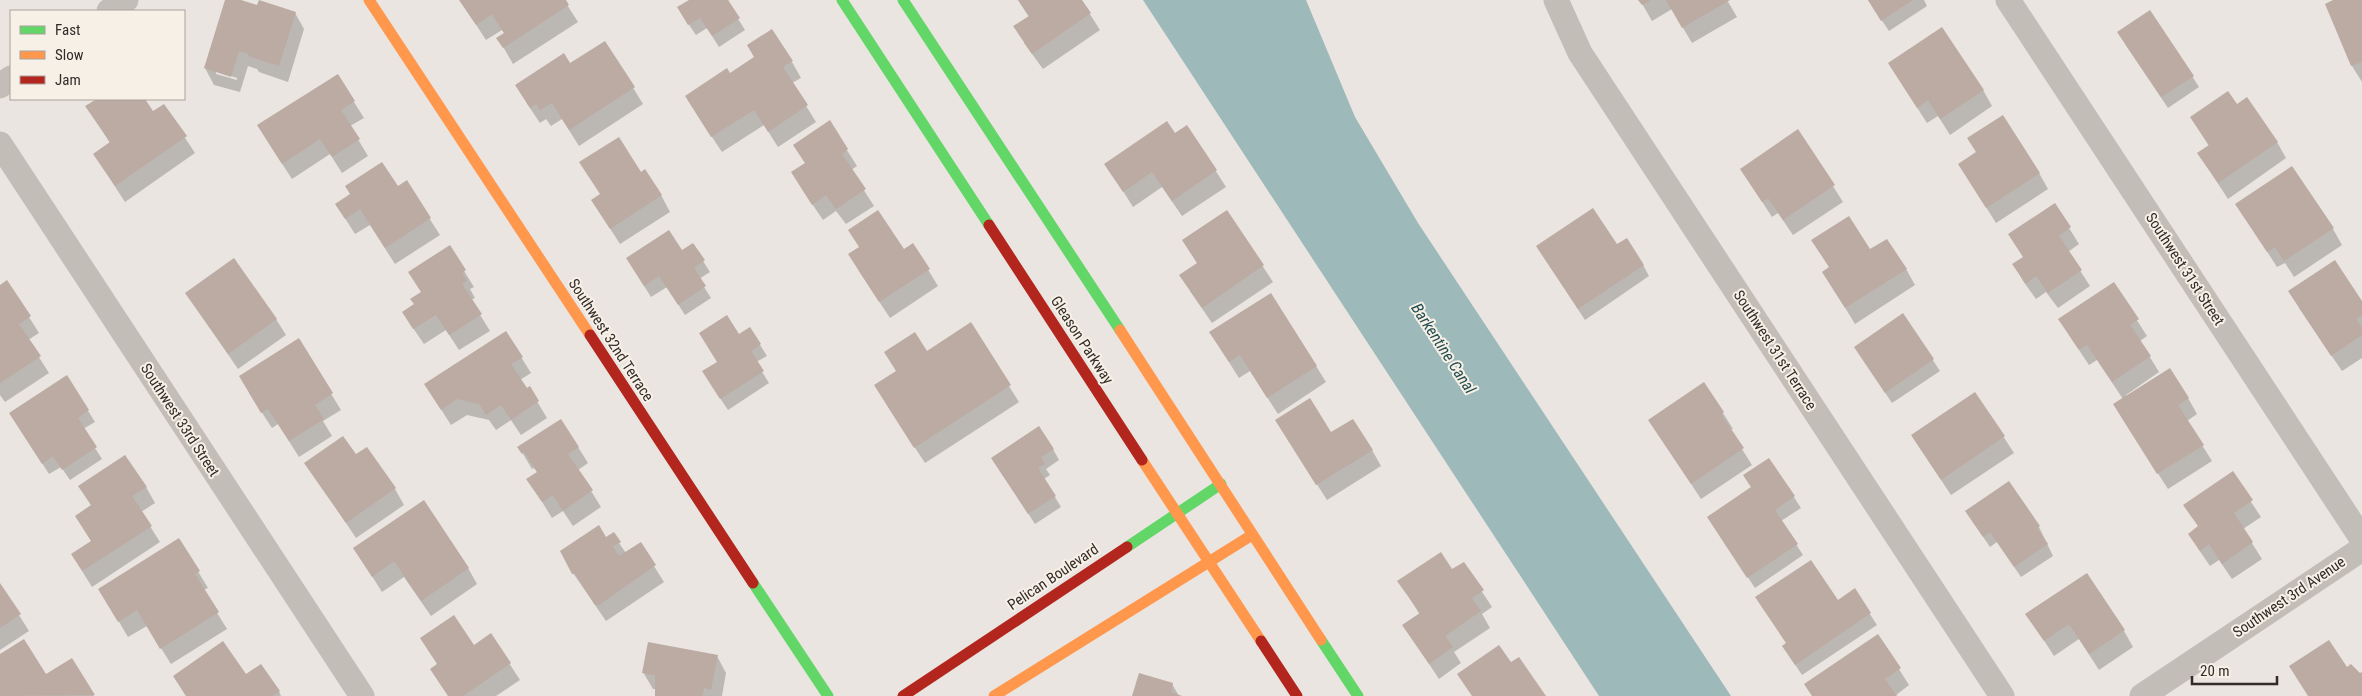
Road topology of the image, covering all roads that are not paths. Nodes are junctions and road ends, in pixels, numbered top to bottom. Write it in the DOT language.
graph roads {
  1 [pos="126,0"];
  2 [pos="369,0"];
  3 [pos="842,0"];
  4 [pos="903,0"];
  5 [pos="1556,0"];
  6 [pos="2008,0"];
  7 [pos="111,10"];
  8 [pos="0,144"];
  9 [pos="1220,484"];
  10 [pos="1176,512"];
  11 [pos="1252,535"];
  12 [pos="2362,539"];
  13 [pos="2362,549"];
  14 [pos="1209,560"];
  15 [pos="362,696"];
  16 [pos="828,696"];
  17 [pos="903,696"];
  18 [pos="994,696"];
  19 [pos="1297,696"];
  20 [pos="1358,696"];
  21 [pos="2002,696"];
  22 [pos="2142,696"];
  1 -- 7 [label="street"];
  2 -- 16 [label="main road, Southwest 32nd Terrace"];
  3 -- 10 [label="main road, Gleason Parkway"];
  4 -- 9 [label="main road"];
  5 -- 21 [label="street, Southwest 31st Terrace"];
  6 -- 12 [label="street, Southwest 31st Street"];
  8 -- 15 [label="street, Southwest 33rd Street"];
  9 -- 10 [label="main road, Pelican Boulevard"];
  9 -- 11 [label="main road"];
  10 -- 14 [label="main road, Gleason Parkway"];
  10 -- 17 [label="main road, Pelican Boulevard"];
  11 -- 14 [label="main road"];
  11 -- 20 [label="main road"];
  13 -- 22 [label="street, Southwest 3rd Avenue"];
  14 -- 18 [label="main road"];
  14 -- 19 [label="main road, Gleason Parkway"];
}
